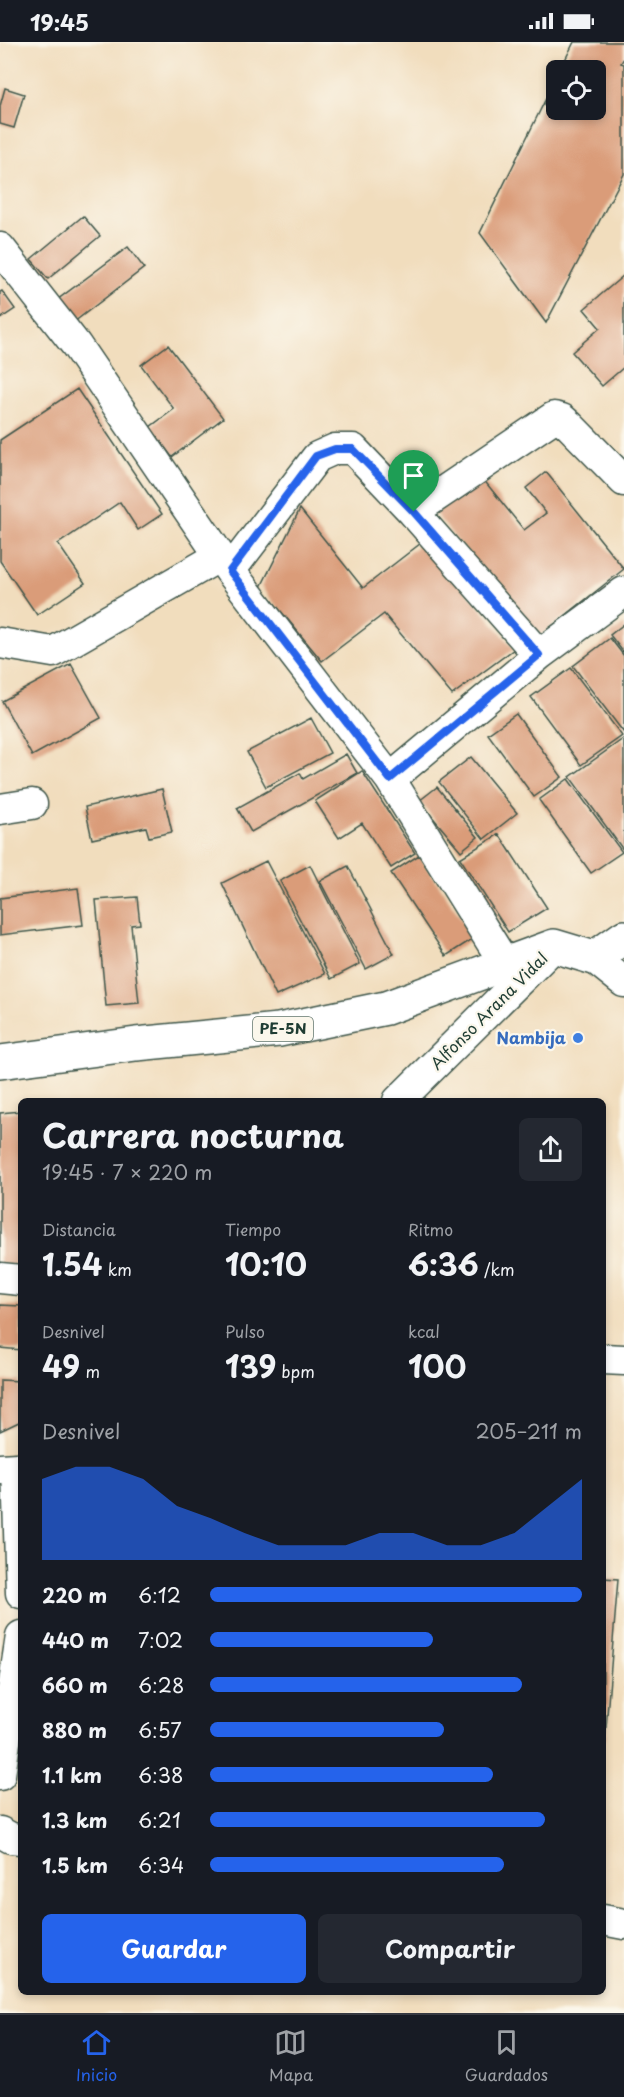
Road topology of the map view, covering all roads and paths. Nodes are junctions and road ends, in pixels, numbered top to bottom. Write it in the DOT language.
graph roads {
  1 [pos="0,248"];
  2 [pos="624,481"];
  3 [pos="414,512"];
  4 [pos="225,564"];
  5 [pos="624,592"];
  6 [pos="0,643"];
  7 [pos="539,655"];
  8 [pos="390,779"];
  9 [pos="32,804"];
  10 [pos="0,809"];
  11 [pos="624,937"];
  12 [pos="554,946"];
  13 [pos="594,958"];
  14 [pos="505,964"];
  15 [pos="624,982"];
  16 [pos="0,1062"];
  17 [pos="401,1098"];
  18 [pos="0,1278"];
  19 [pos="18,1280"];
  20 [pos="606,1359"];
  21 [pos="624,1360"];
  22 [pos="10,1470"];
  23 [pos="18,1559"];
  24 [pos="18,1656"];
  25 [pos="0,1775"];
  26 [pos="0,1832"];
  27 [pos="18,1839"];
  28 [pos="606,1921"];
  29 [pos="624,1924"];
  1 -- 4 [label="street"];
  2 -- 3 [label="street"];
  3 -- 4 [label="street"];
  3 -- 7 [label="street"];
  4 -- 6 [label="street"];
  4 -- 8 [label="street"];
  5 -- 7 [label="street"];
  7 -- 8 [label="street"];
  8 -- 14 [label="street"];
  9 -- 10 [label="street"];
  11 -- 13 [label="highway"];
  12 -- 13 [label="highway"];
  12 -- 14 [label="highway, PE-5N"];
  12 -- 17 [label="street, Alfonso Arana Vidal"];
  13 -- 15 [label="street"];
  14 -- 16 [label="highway, PE-5N"];
  18 -- 19 [label="street"];
  20 -- 21 [label="street"];
  22 -- 23 [label="street"];
  24 -- 25 [label="street"];
  26 -- 27 [label="street"];
  28 -- 29 [label="street"];
}
